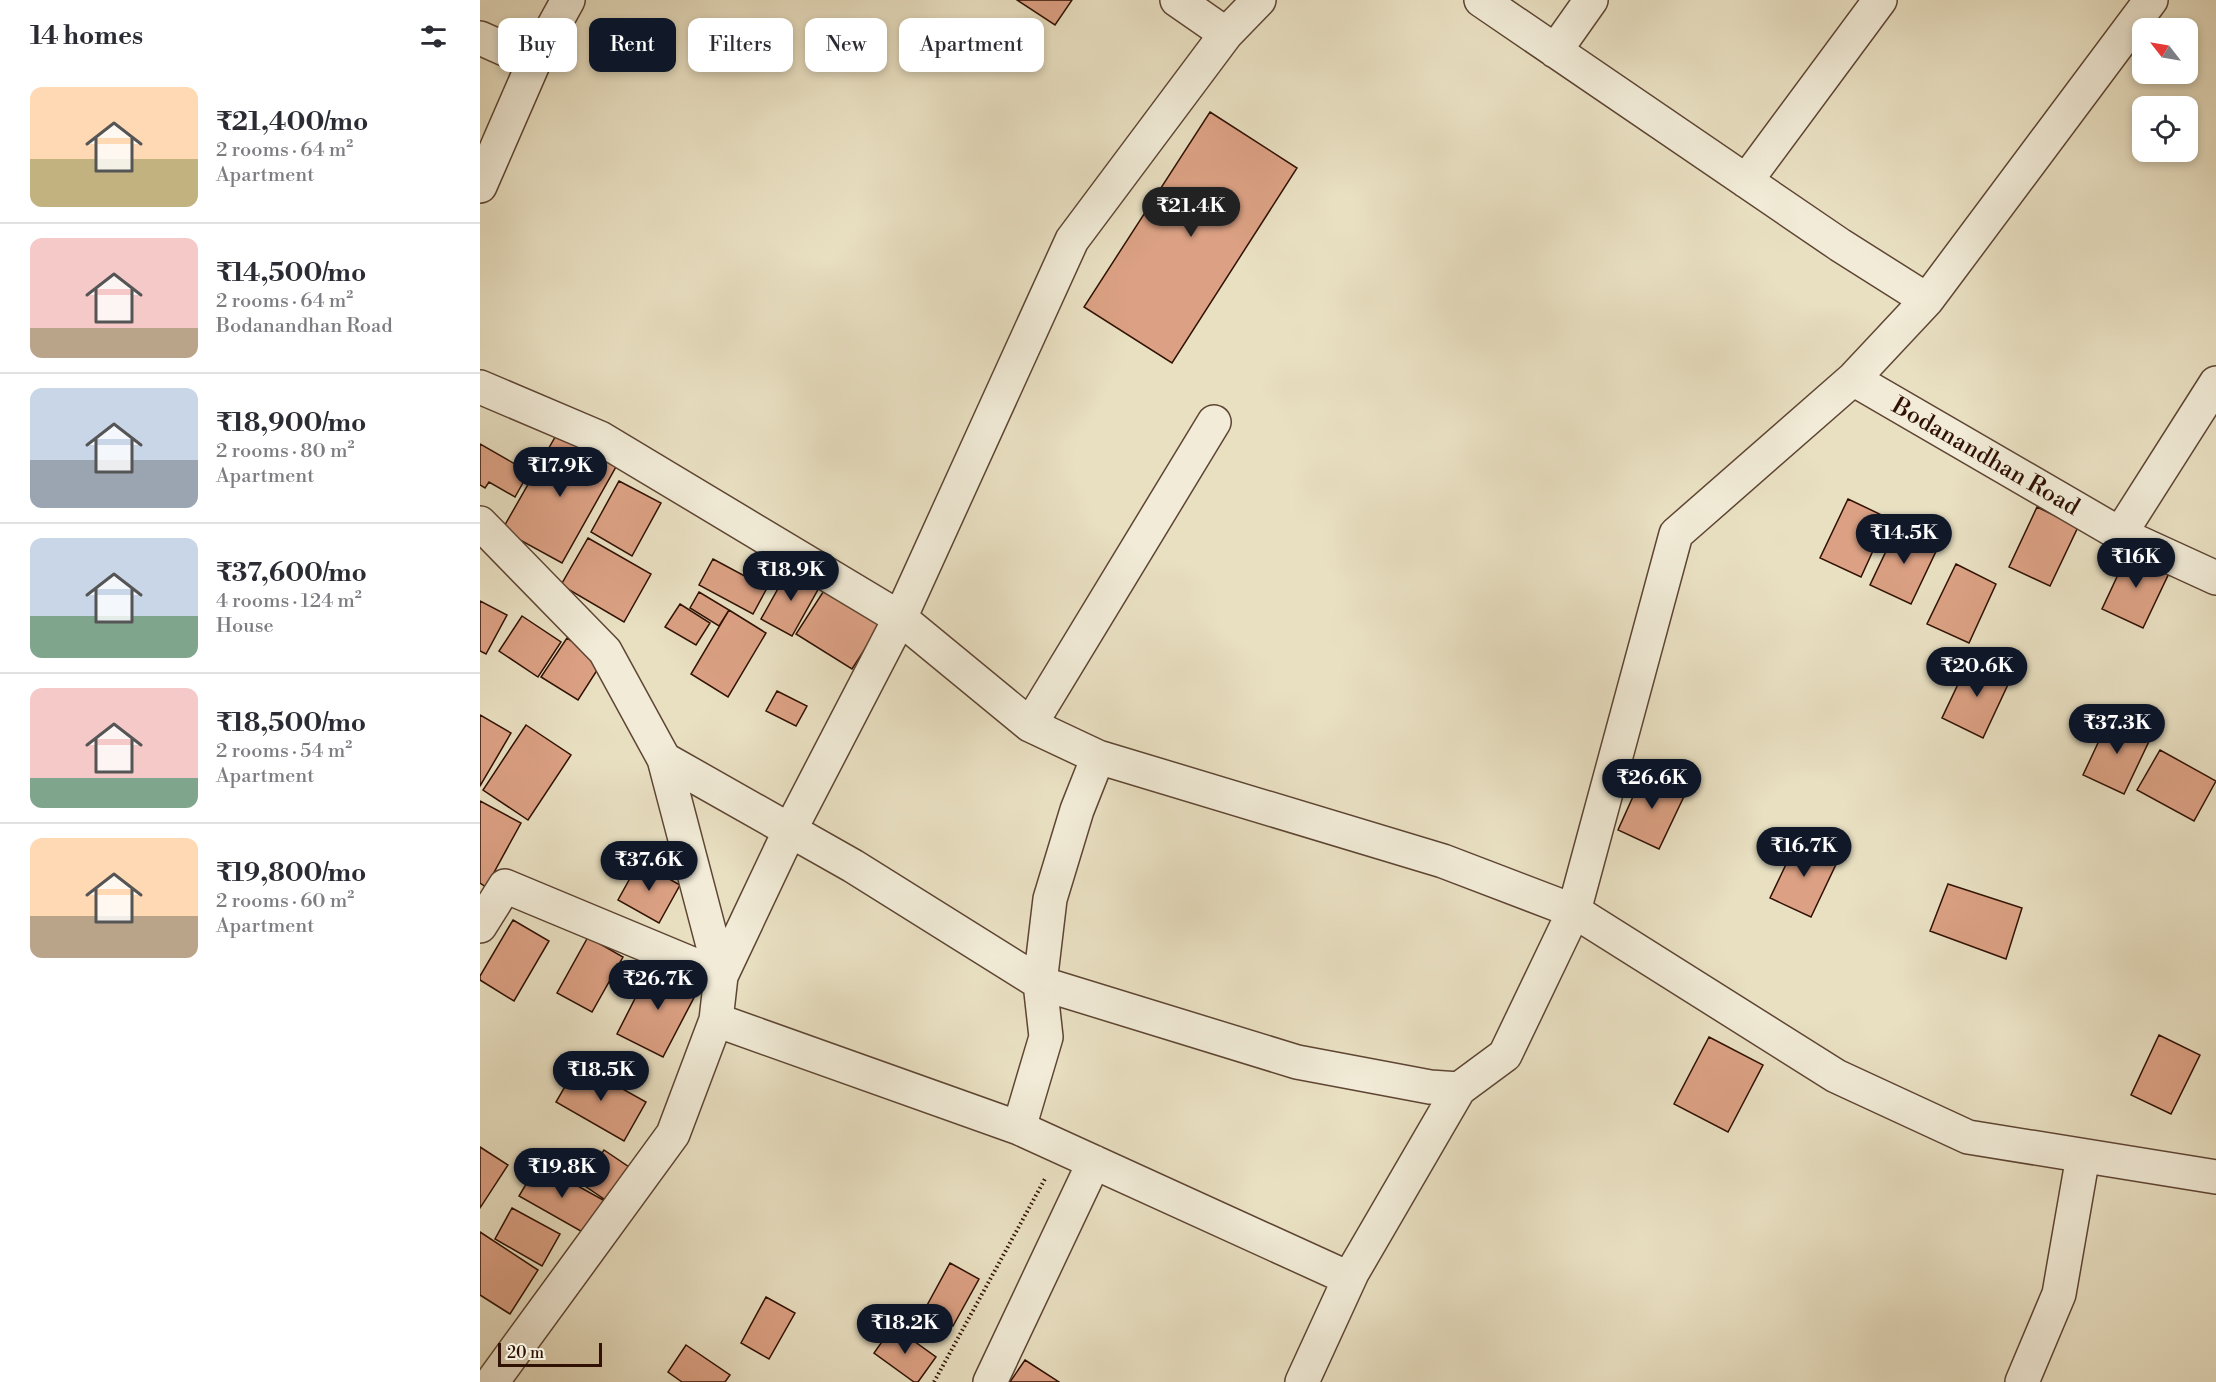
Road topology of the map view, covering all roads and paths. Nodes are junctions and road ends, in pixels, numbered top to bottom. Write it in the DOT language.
graph roads {
  1 [pos="568,0"];
  2 [pos="1177,0"];
  3 [pos="1259,0"];
  4 [pos="1481,0"];
  5 [pos="1591,0"];
  6 [pos="1880,0"];
  7 [pos="2151,0"];
  8 [pos="558,18"];
  9 [pos="1226,34"];
  10 [pos="480,38"];
  11 [pos="498,46"];
  12 [pos="1555,51"];
  13 [pos="530,72"];
  14 [pos="1746,181"];
  15 [pos="480,186"];
  16 [pos="1927,300"];
  17 [pos="1853,379"];
  18 [pos="2216,382"];
  19 [pos="480,387"];
  20 [pos="1214,422"];
  21 [pos="480,523"];
  22 [pos="2121,534"];
  23 [pos="2216,578"];
  24 [pos="900,618"];
  25 [pos="1030,725"];
  26 [pos="1098,757"];
  27 [pos="664,759"];
  28 [pos="790,830"];
  29 [pos="1574,911"];
  30 [pos="480,926"];
  31 [pos="721,976"];
  32 [pos="1040,983"];
  33 [pos="716,1020"];
  34 [pos="1459,1089"];
  35 [pos="1019,1128"];
  36 [pos="2083,1156"];
  37 [pos="1094,1162"];
  38 [pos="1050,1169"];
  39 [pos="2216,1177"];
  40 [pos="1352,1273"];
  41 [pos="492,1382"];
  42 [pos="934,1382"];
  43 [pos="990,1382"];
  44 [pos="1302,1382"];
  45 [pos="2022,1382"];
  1 -- 8 [label="street"];
  2 -- 9 [label="street"];
  3 -- 9 [label="street"];
  4 -- 12 [label="street"];
  5 -- 12 [label="street"];
  6 -- 14 [label="street"];
  7 -- 16 [label="street"];
  9 -- 24 [label="street"];
  10 -- 11 [label="street"];
  12 -- 14 [label="street"];
  13 -- 15 [label="street"];
  14 -- 16 [label="street"];
  16 -- 17 [label="street"];
  17 -- 22 [label="street, Bodanandhan Road"];
  17 -- 29 [label="street"];
  18 -- 22 [label="street"];
  19 -- 24 [label="street"];
  20 -- 25 [label="street"];
  21 -- 27 [label="street"];
  22 -- 23 [label="street, Bodanandhan Road"];
  24 -- 25 [label="street"];
  24 -- 28 [label="street"];
  25 -- 26 [label="street"];
  26 -- 29 [label="street"];
  26 -- 32 [label="street"];
  27 -- 28 [label="street"];
  27 -- 31 [label="street"];
  28 -- 31 [label="street"];
  28 -- 32 [label="street"];
  29 -- 34 [label="street"];
  29 -- 36 [label="street"];
  30 -- 31 [label="street"];
  31 -- 33 [label="street"];
  32 -- 34 [label="street"];
  32 -- 35 [label="street"];
  33 -- 35 [label="street"];
  33 -- 41 [label="street"];
  34 -- 40 [label="street"];
  35 -- 37 [label="street"];
  36 -- 39 [label="street"];
  36 -- 45 [label="street"];
  37 -- 40 [label="street"];
  37 -- 43 [label="street"];
  38 -- 42 [label="path"];
  40 -- 44 [label="street"];
}
